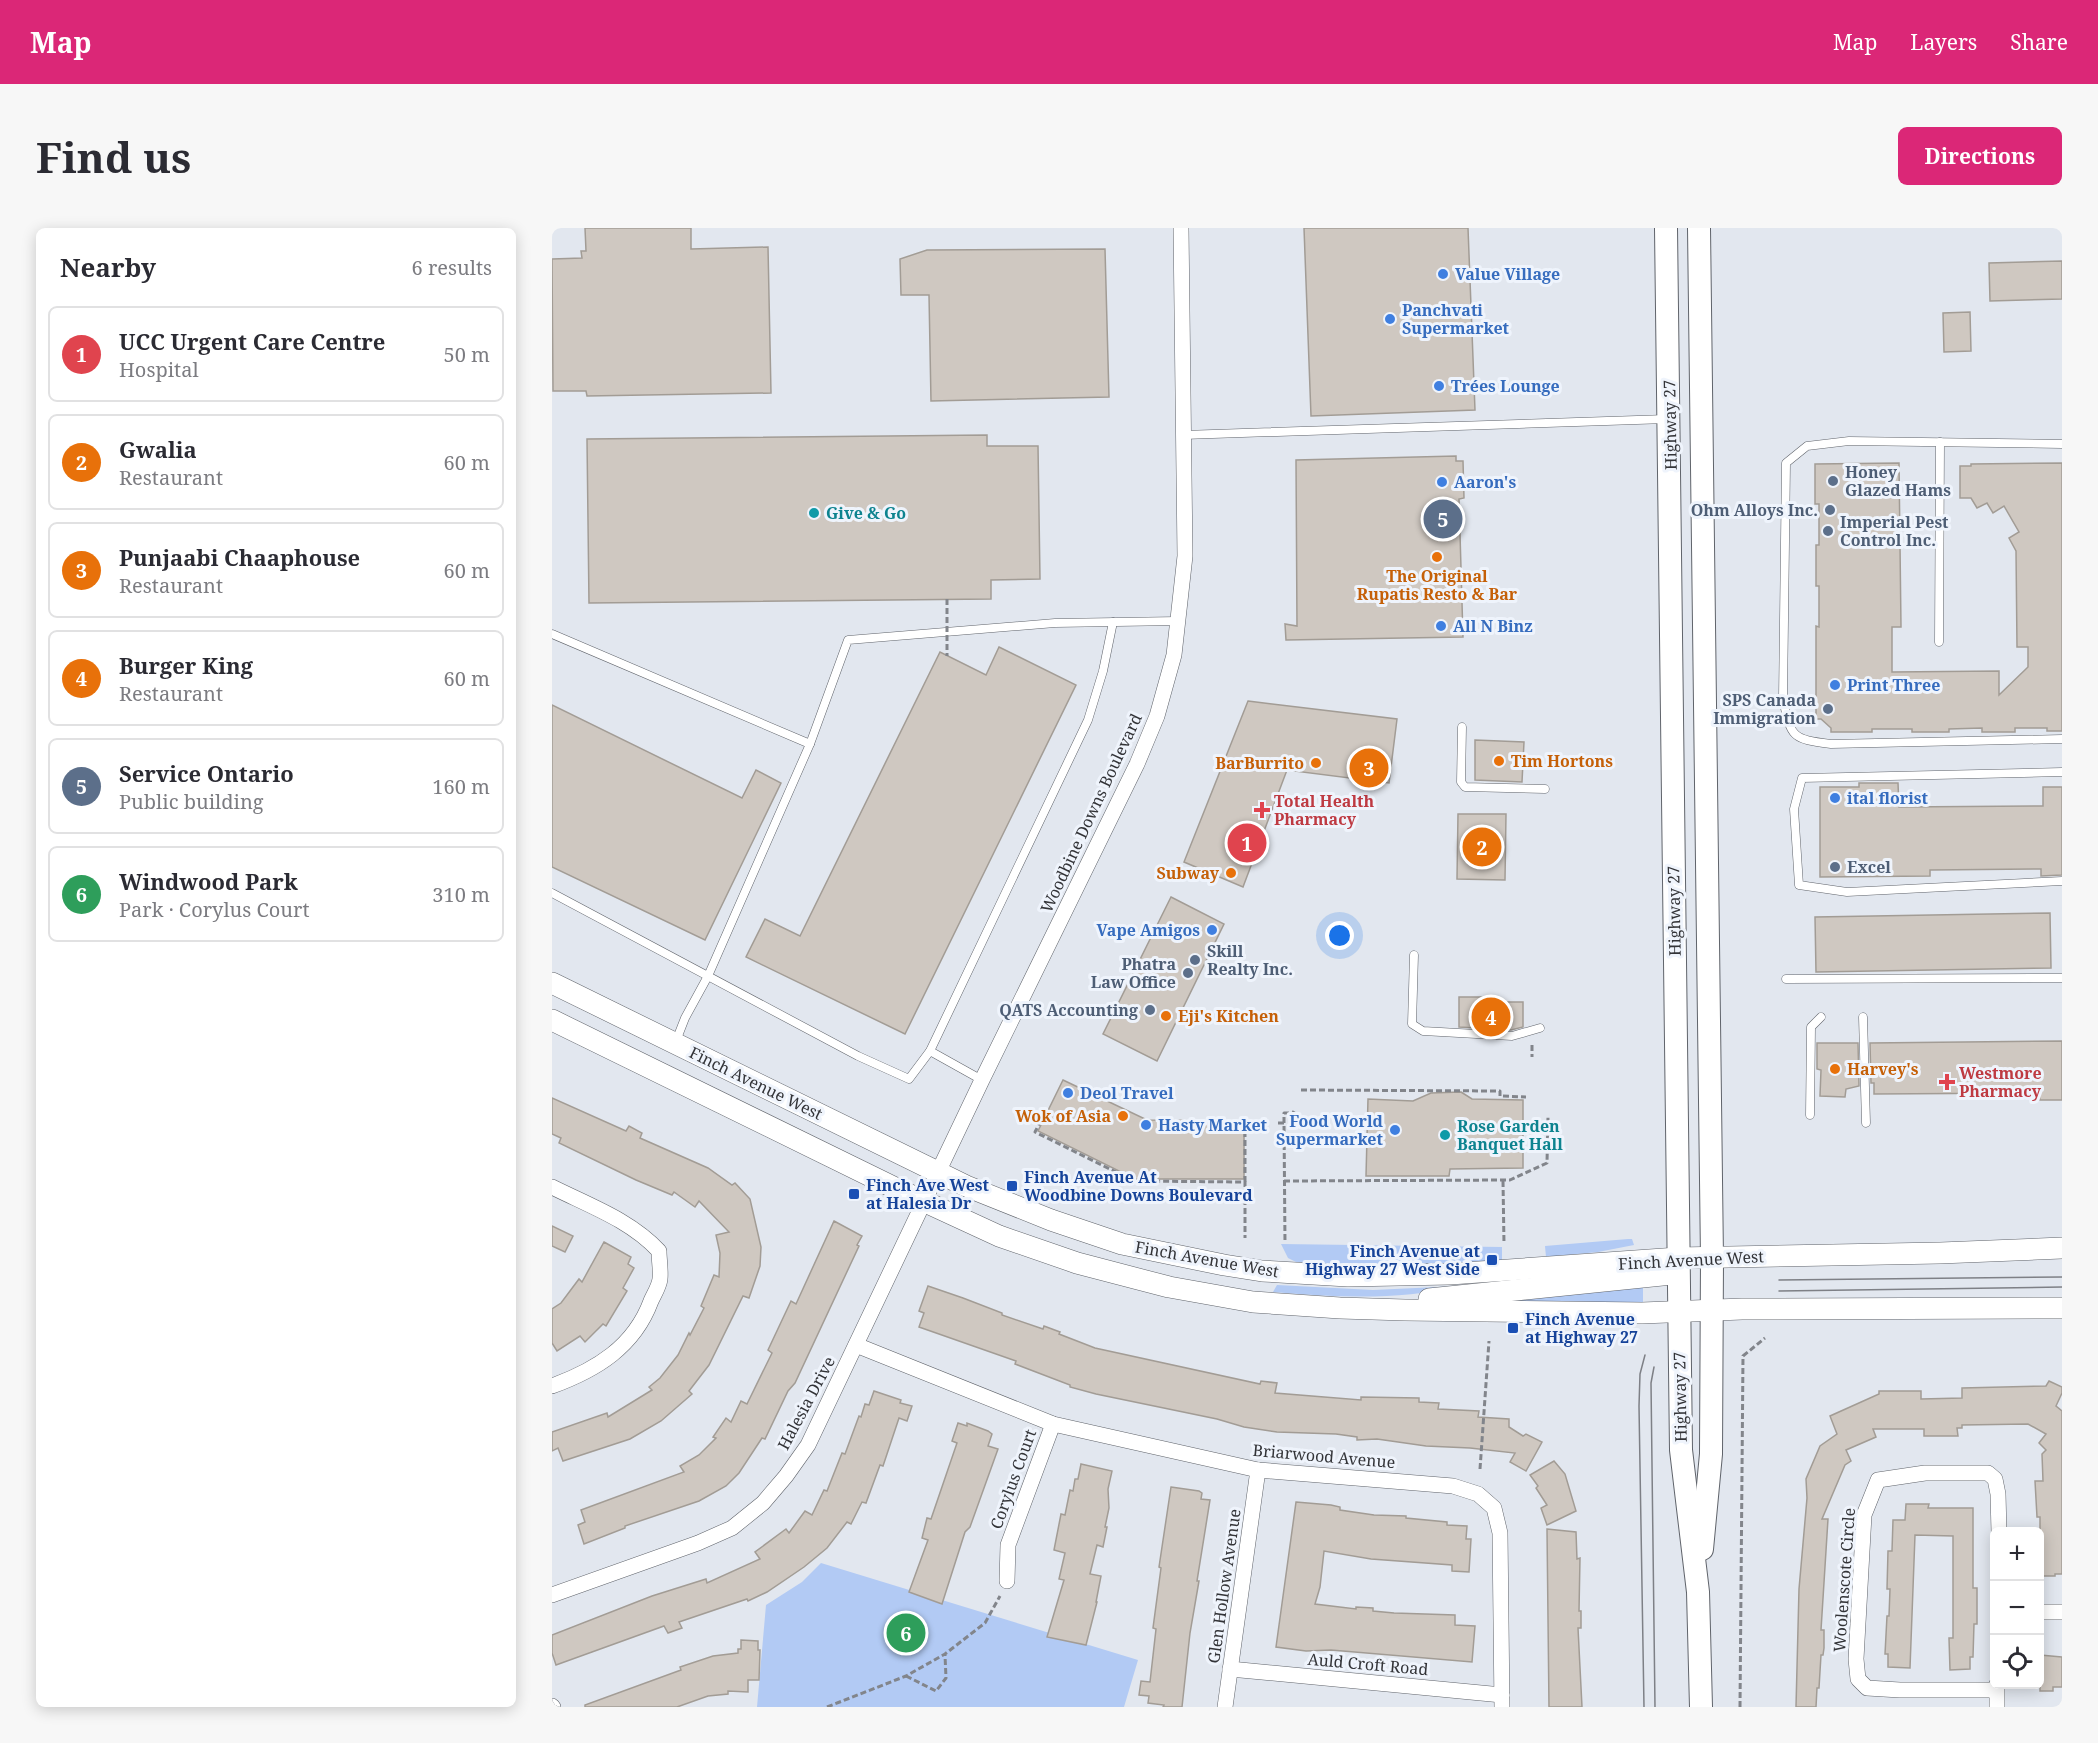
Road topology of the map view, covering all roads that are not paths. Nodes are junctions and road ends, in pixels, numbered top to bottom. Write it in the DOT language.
graph roads {
  1 [pos="1181,228"];
  2 [pos="1666,228"];
  3 [pos="1699,228"];
  4 [pos="1670,419"];
  5 [pos="1183,435"];
  6 [pos="1940,442"];
  7 [pos="2062,444"];
  8 [pos="1178,621"];
  9 [pos="1113,622"];
  10 [pos="552,634"];
  11 [pos="1939,642"];
  12 [pos="1462,727"];
  13 [pos="2062,738"];
  14 [pos="810,744"];
  15 [pos="2062,772"];
  16 [pos="1545,789"];
  17 [pos="2062,881"];
  18 [pos="552,893"];
  19 [pos="1414,955"];
  20 [pos="708,976"];
  21 [pos="2062,978"];
  22 [pos="1786,980"];
  23 [pos="552,983"];
  24 [pos="1821,1017"];
  25 [pos="1863,1017"];
  26 [pos="552,1020"];
  27 [pos="1540,1028"];
  28 [pos="675,1043"];
  29 [pos="930,1051"];
  30 [pos="982,1080"];
  31 [pos="1810,1115"];
  32 [pos="1866,1123"];
  33 [pos="938,1172"];
  34 [pos="552,1187"];
  35 [pos="924,1202"];
  36 [pos="2062,1248"];
  37 [pos="1712,1265"];
  38 [pos="1678,1266"];
  39 [pos="1262,1271"];
  40 [pos="1252,1302"];
  41 [pos="2062,1308"];
  42 [pos="1375,1309"];
  43 [pos="1711,1310"];
  44 [pos="1678,1312"];
  45 [pos="856,1346"];
  46 [pos="552,1386"];
  47 [pos="1053,1424"];
  48 [pos="1258,1470"];
  49 [pos="1999,1527"];
  50 [pos="1008,1581"];
  51 [pos="1698,1592"];
  52 [pos="552,1595"];
  53 [pos="2044,1612"];
  54 [pos="2062,1612"];
  55 [pos="1230,1669"];
  56 [pos="1990,1687"];
  57 [pos="1996,1689"];
  58 [pos="1502,1701"];
  59 [pos="1225,1707"];
  60 [pos="1701,1707"];
  61 [pos="1997,1707"];
  1 -- 5 [label="street, Woodbine Downs Boulevard"];
  2 -- 4 [label="main road, Highway 27"];
  3 -- 37 [label="main road, Highway 27"];
  4 -- 5 [label="lane"];
  4 -- 38 [label="main road, Highway 27"];
  5 -- 8 [label="street, Woodbine Downs Boulevard"];
  6 -- 7 [label="lane"];
  6 -- 11 [label="lane"];
  6 -- 13 [label="lane"];
  8 -- 9 [label="lane"];
  8 -- 30 [label="street, Woodbine Downs Boulevard"];
  9 -- 14 [label="lane"];
  9 -- 29 [label="lane"];
  10 -- 14 [label="lane"];
  12 -- 16 [label="lane"];
  14 -- 20 [label="lane"];
  15 -- 17 [label="lane"];
  18 -- 20 [label="lane"];
  19 -- 27 [label="lane"];
  20 -- 28 [label="lane"];
  20 -- 29 [label="lane"];
  21 -- 22 [label="lane"];
  23 -- 28 [label="main road, Finch Avenue West"];
  24 -- 31 [label="lane"];
  25 -- 32 [label="lane"];
  26 -- 35 [label="main road, Finch Avenue West"];
  28 -- 33 [label="main road, Finch Avenue West"];
  29 -- 30 [label="lane"];
  30 -- 33 [label="street, Woodbine Downs Boulevard"];
  33 -- 35 [label="street, Halesia Drive"];
  33 -- 39 [label="main road, Finch Avenue West"];
  34 -- 46 [label="street"];
  35 -- 40 [label="main road, Finch Avenue West"];
  35 -- 45 [label="street, Halesia Drive"];
  36 -- 37 [label="main road, Finch Avenue West"];
  37 -- 38 [label="main road, Finch Avenue West"];
  37 -- 43 [label="main road, Highway 27"];
  38 -- 39 [label="main road, Finch Avenue West"];
  38 -- 42 [label="main road, Finch Avenue West"];
  38 -- 44 [label="main road, Highway 27"];
  39 -- 40 [label="main road"];
  40 -- 42 [label="main road, Finch Avenue West"];
  41 -- 43 [label="main road, Finch Avenue West"];
  42 -- 44 [label="main road, Finch Avenue West"];
  43 -- 44 [label="main road, Finch Avenue West"];
  43 -- 51 [label="main road, Highway 27"];
  44 -- 51 [label="main road, Highway 27"];
  45 -- 47 [label="street, Briarwood Avenue"];
  45 -- 52 [label="street, Halesia Drive"];
  47 -- 48 [label="street, Briarwood Avenue"];
  47 -- 50 [label="street, Corylus Court"];
  48 -- 55 [label="street, Glen Hollow Avenue"];
  48 -- 58 [label="street, Briarwood Avenue"];
  49 -- 56 [label="street, Woolenscote Circle"];
  51 -- 60 [label="main road, Highway 27"];
  53 -- 54 [label="street"];
  55 -- 58 [label="street, Auld Croft Road"];
  55 -- 59 [label="street, Glen Hollow Avenue"];
  57 -- 61 [label="street, Woolenscote Circle"];
}
